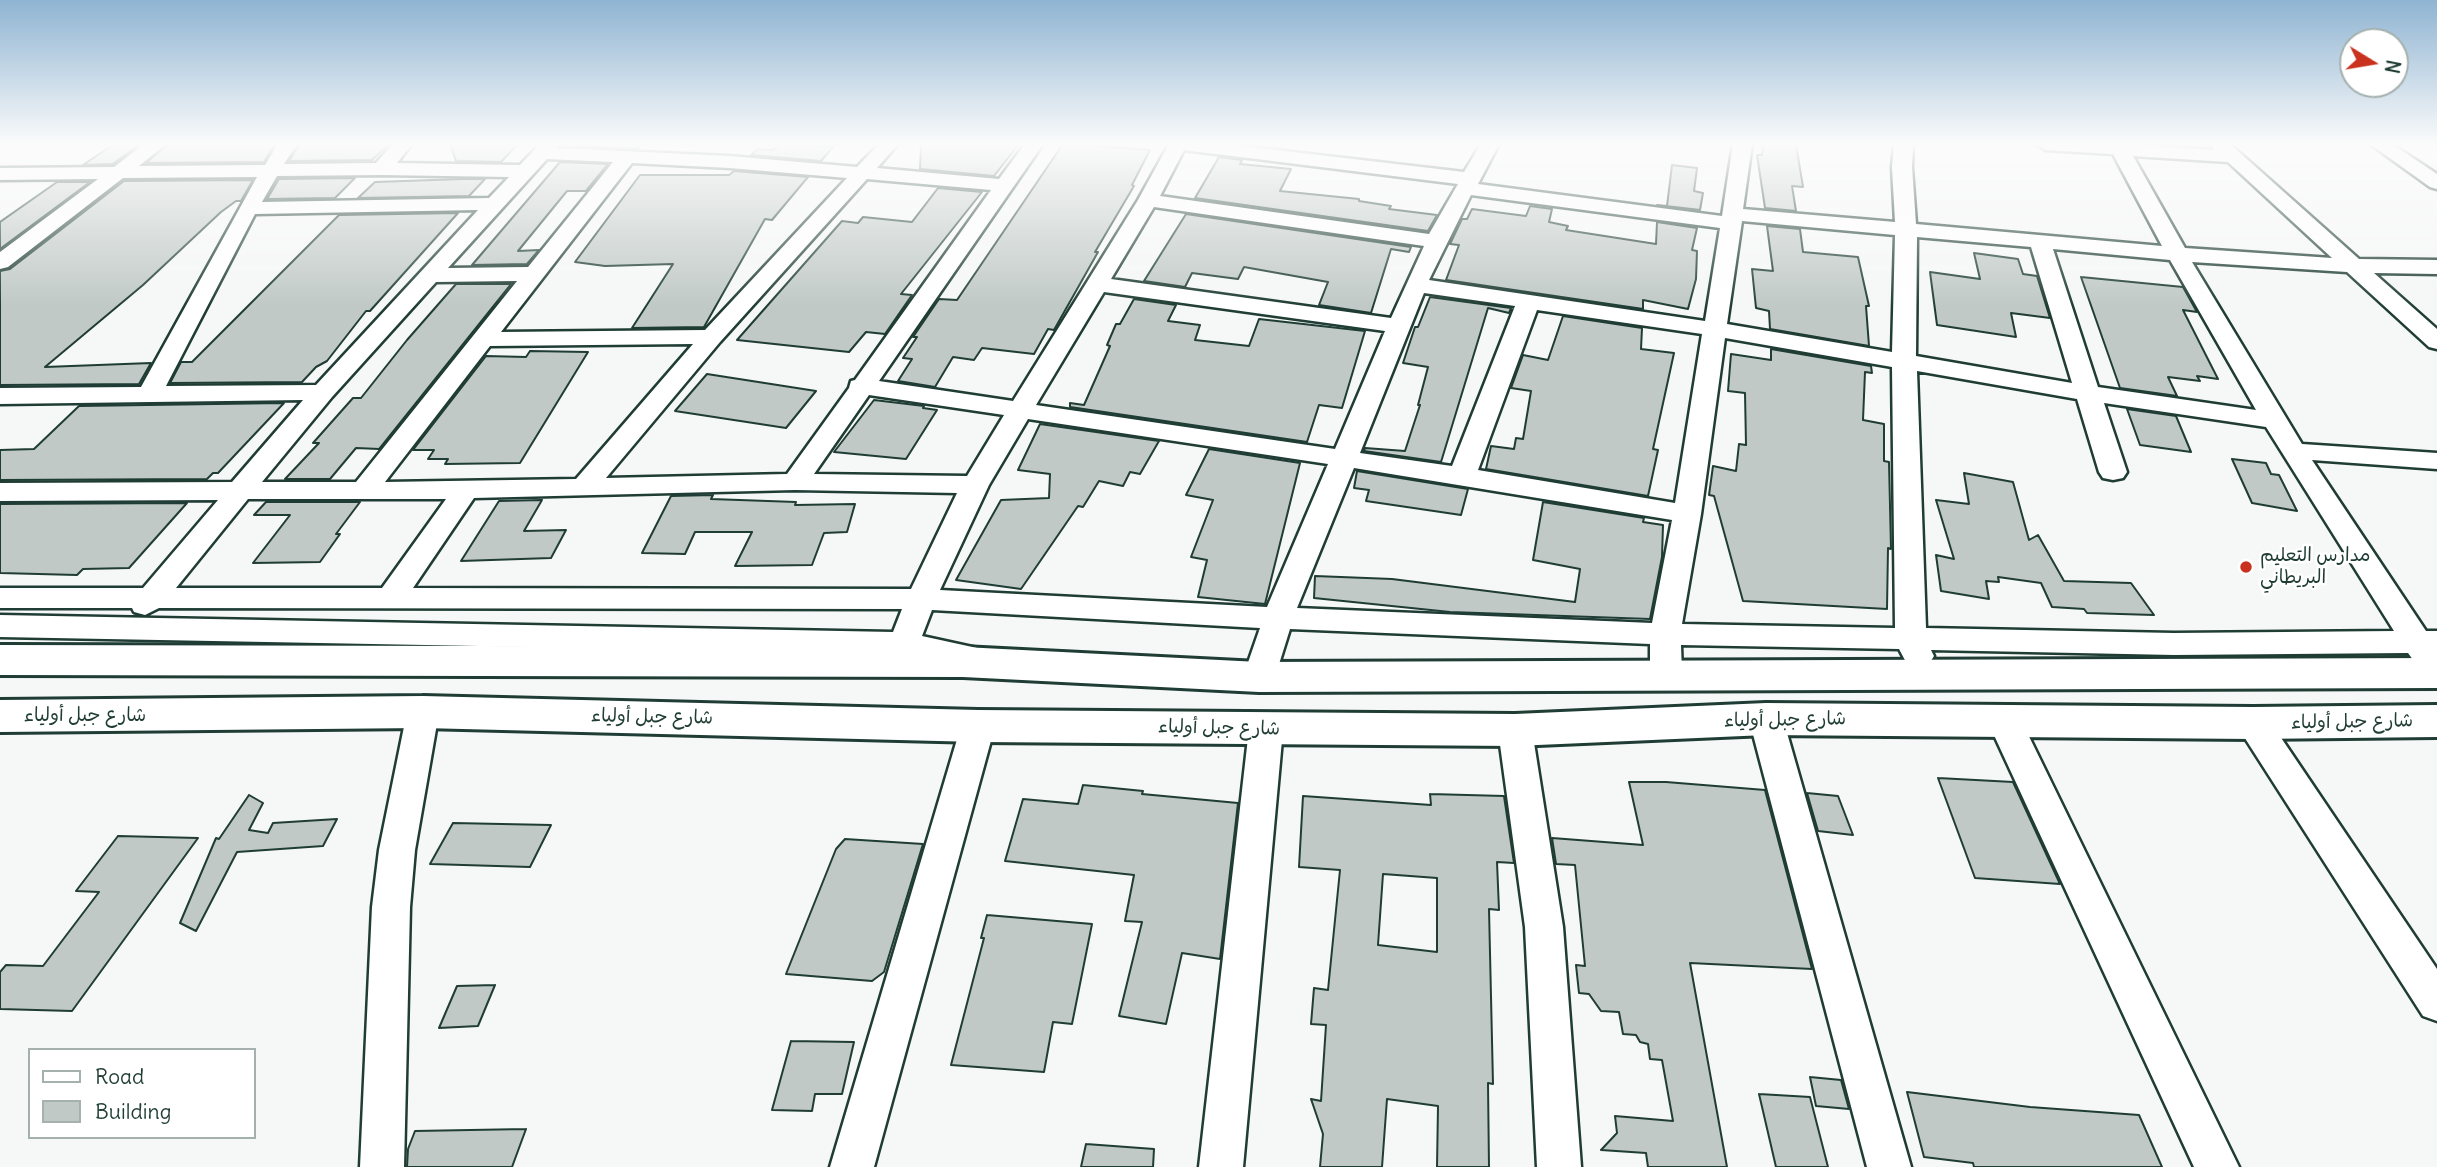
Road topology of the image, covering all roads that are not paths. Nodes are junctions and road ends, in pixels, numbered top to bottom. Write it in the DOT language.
graph roads {
  1 [pos="83,198"];
  2 [pos="254,198"];
  3 [pos="500,198"];
  4 [pos="594,198"];
  5 [pos="841,198"];
  6 [pos="994,198"];
  7 [pos="1459,198"];
  8 [pos="1580,198"];
  9 [pos="1734,198"];
  10 [pos="1904,198"];
  11 [pos="2147,198"];
  12 [pos="2279,198"];
  13 [pos="1149,200"];
  14 [pos="495,204"];
  15 [pos="248,208"];
  16 [pos="1731,219"];
  17 [pos="1906,231"];
  18 [pos="1437,242"];
  19 [pos="2040,243"];
  20 [pos="2177,254"];
  21 [pos="0,262"];
  22 [pos="2354,266"];
  23 [pos="2437,267"];
  24 [pos="535,274"];
  25 [pos="430,275"];
  26 [pos="1097,284"];
  27 [pos="1416,285"];
  28 [pos="1528,302"];
  29 [pos="1399,326"];
  30 [pos="1713,329"];
  31 [pos="712,337"];
  32 [pos="485,339"];
  33 [pos="2437,342"];
  34 [pos="1904,360"];
  35 [pos="860,386"];
  36 [pos="323,392"];
  37 [pos="2088,393"];
  38 [pos="149,394"];
  39 [pos="0,396"];
  40 [pos="1022,409"];
  41 [pos="2276,421"];
  42 [pos="2293,450"];
  43 [pos="1343,459"];
  44 [pos="2437,461"];
  45 [pos="2113,472"];
  46 [pos="1462,476"];
  47 [pos="795,482"];
  48 [pos="975,485"];
  49 [pos="586,486"];
  50 [pos="364,489"];
  51 [pos="243,490"];
  52 [pos="466,490"];
  53 [pos="0,492"];
  54 [pos="1686,514"];
  55 [pos="153,596"];
  56 [pos="391,597"];
  57 [pos="0,598"];
  58 [pos="921,599"];
  59 [pos="1278,618"];
  60 [pos="0,626"];
  61 [pos="123,628"];
  62 [pos="1665,634"];
  63 [pos="904,643"];
  64 [pos="1918,656"];
  65 [pos="2432,656"];
  66 [pos="0,660"];
  67 [pos="979,663"];
  68 [pos="1666,674"];
  69 [pos="1259,677"];
  70 [pos="423,712"];
  71 [pos="0,716"];
  72 [pos="1766,719"];
  73 [pos="2004,720"];
  74 [pos="2437,721"];
  75 [pos="2253,723"];
  76 [pos="978,726"];
  77 [pos="1266,729"];
  78 [pos="1515,730"];
  79 [pos="2437,1003"];
  80 [pos="382,1167"];
  81 [pos="852,1167"];
  82 [pos="1221,1167"];
  83 [pos="1559,1167"];
  84 [pos="1889,1167"];
  85 [pos="2217,1167"];
  1 -- 21 [label="street"];
  2 -- 15 [label="street"];
  3 -- 14 [label="street"];
  4 -- 24 [label="street"];
  5 -- 31 [label="street"];
  6 -- 35 [label="street"];
  7 -- 18 [label="street"];
  8 -- 16 [label="street"];
  9 -- 16 [label="street"];
  10 -- 17 [label="street"];
  11 -- 20 [label="street"];
  12 -- 22 [label="street"];
  13 -- 18 [label="street"];
  13 -- 26 [label="street"];
  14 -- 15 [label="street"];
  14 -- 25 [label="street"];
  15 -- 38 [label="street"];
  16 -- 17 [label="street"];
  16 -- 30 [label="street"];
  17 -- 19 [label="street"];
  17 -- 34 [label="street"];
  18 -- 27 [label="street"];
  19 -- 20 [label="street"];
  19 -- 37 [label="street"];
  20 -- 22 [label="street"];
  20 -- 41 [label="street"];
  22 -- 23 [label="street"];
  22 -- 33 [label="street"];
  24 -- 25 [label="street"];
  24 -- 32 [label="street"];
  25 -- 36 [label="street"];
  26 -- 29 [label="street"];
  26 -- 40 [label="street"];
  27 -- 28 [label="street"];
  27 -- 29 [label="street"];
  28 -- 30 [label="street"];
  28 -- 46 [label="street"];
  29 -- 43 [label="street"];
  30 -- 34 [label="street"];
  30 -- 54 [label="street"];
  31 -- 32 [label="street"];
  31 -- 49 [label="street"];
  32 -- 50 [label="street"];
  34 -- 37 [label="street"];
  34 -- 64 [label="street"];
  35 -- 40 [label="street"];
  35 -- 47 [label="street"];
  36 -- 38 [label="street"];
  36 -- 51 [label="street"];
  37 -- 41 [label="street"];
  37 -- 45 [label="street"];
  38 -- 39 [label="street"];
  40 -- 43 [label="street"];
  40 -- 48 [label="street"];
  41 -- 42 [label="street"];
  42 -- 44 [label="street"];
  42 -- 65 [label="street"];
  43 -- 46 [label="street"];
  43 -- 59 [label="street"];
  46 -- 54 [label="street"];
  47 -- 48 [label="street"];
  47 -- 49 [label="street"];
  48 -- 58 [label="street"];
  49 -- 52 [label="street"];
  50 -- 51 [label="street"];
  50 -- 52 [label="street"];
  51 -- 53 [label="street"];
  51 -- 55 [label="street"];
  52 -- 56 [label="street"];
  54 -- 62 [label="street"];
  55 -- 56 [label="street"];
  55 -- 57 [label="street"];
  55 -- 61 [label="street"];
  56 -- 58 [label="street"];
  58 -- 59 [label="street"];
  58 -- 63 [label="street"];
  59 -- 62 [label="street"];
  59 -- 69 [label="street"];
  60 -- 61 [label="street"];
  61 -- 63 [label="street"];
  62 -- 64 [label="street"];
  62 -- 68 [label="street"];
  63 -- 67 [label="street"];
  64 -- 65 [label="main road"];
  64 -- 68 [label="main road"];
  66 -- 67 [label="main road"];
  67 -- 69 [label="main road"];
  68 -- 69 [label="main road"];
  70 -- 71 [label="main road, شارع جبل أولياء"];
  70 -- 76 [label="main road, شارع جبل أولياء"];
  70 -- 80 [label="street"];
  72 -- 73 [label="main road, شارع جبل أولياء"];
  72 -- 78 [label="main road, شارع جبل أولياء"];
  72 -- 84 [label="street"];
  73 -- 75 [label="main road, شارع جبل أولياء"];
  73 -- 85 [label="street"];
  74 -- 75 [label="main road, شارع جبل أولياء"];
  75 -- 79 [label="street"];
  76 -- 77 [label="main road, شارع جبل أولياء"];
  76 -- 81 [label="street"];
  77 -- 78 [label="main road, شارع جبل أولياء"];
  77 -- 82 [label="street"];
  78 -- 83 [label="street"];
}
